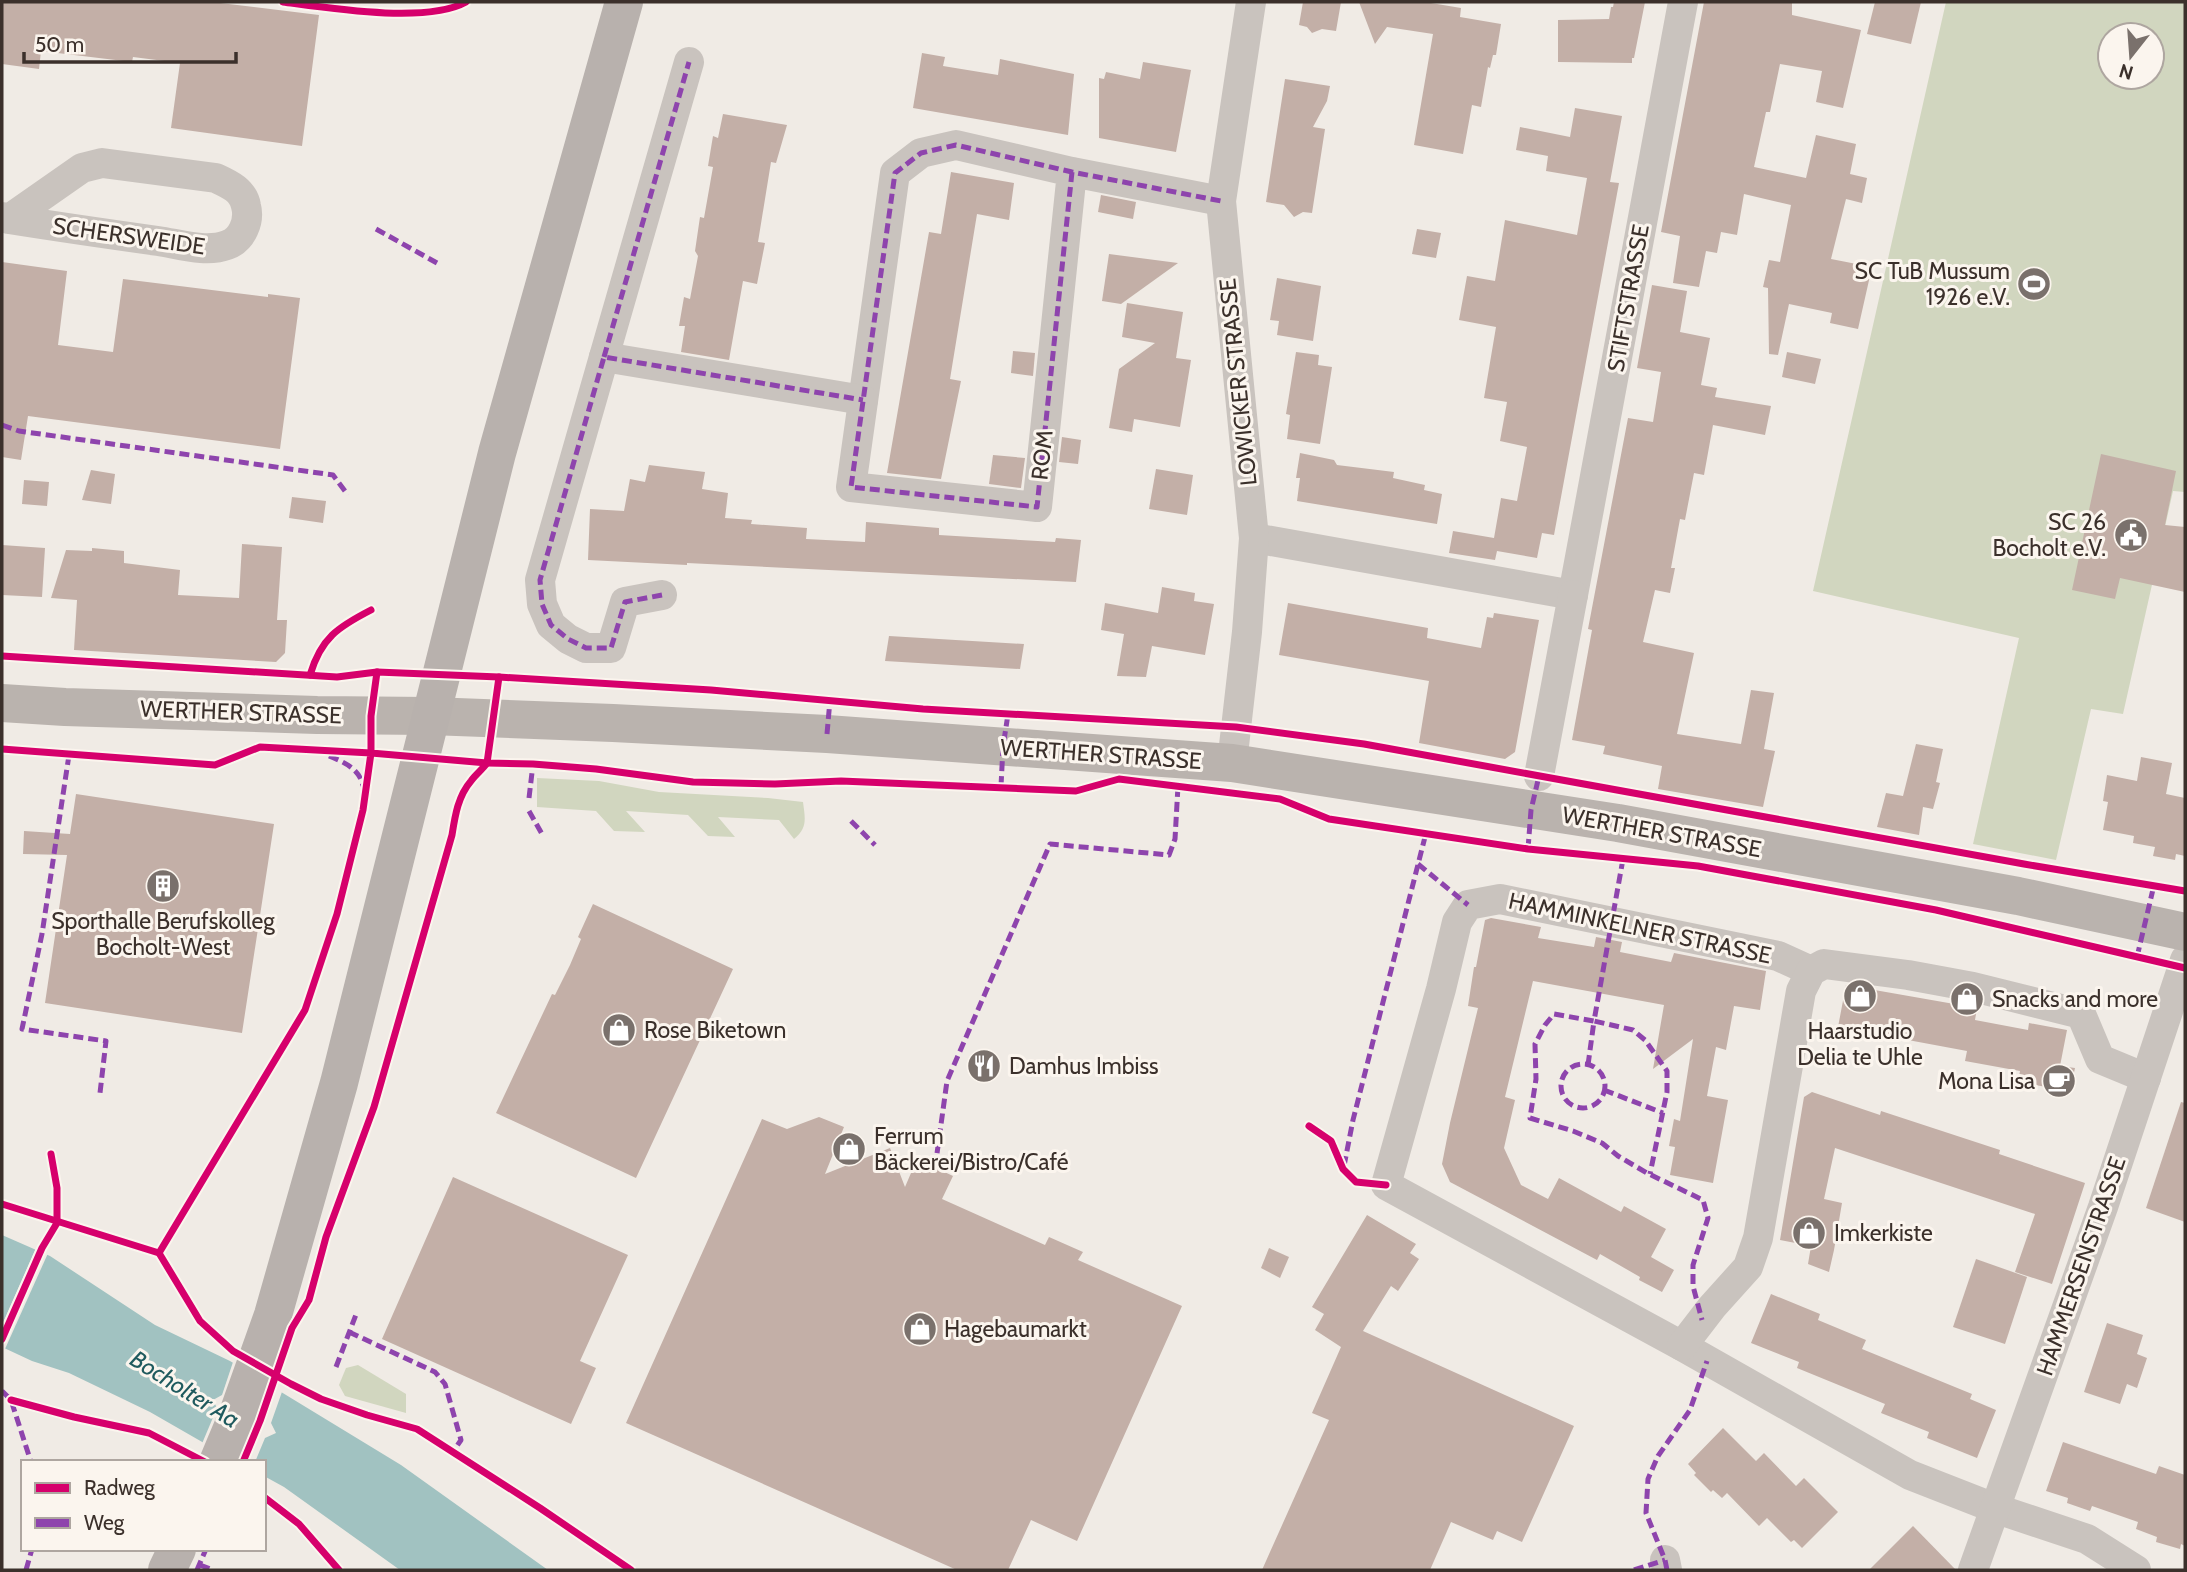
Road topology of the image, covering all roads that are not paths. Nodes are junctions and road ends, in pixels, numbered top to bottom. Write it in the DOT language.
graph roads {
  1 [pos="624,2"];
  2 [pos="1251,2"];
  3 [pos="1683,2"];
  4 [pos="689,62"];
  5 [pos="1072,172"];
  6 [pos="1221,201"];
  7 [pos="5,218"];
  8 [pos="604,357"];
  9 [pos="863,400"];
  10 [pos="1254,538"];
  11 [pos="662,595"];
  12 [pos="1573,595"];
  13 [pos="2,703"];
  14 [pos="430,716"];
  15 [pos="1232,763"];
  16 [pos="1539,776"];
  17 [pos="2185,932"];
  18 [pos="2185,960"];
  19 [pos="1811,971"];
  20 [pos="2146,1078"];
  21 [pos="1682,1346"];
  22 [pos="219,1460"];
  23 [pos="1997,1509"];
  24 [pos="176,1551"];
  25 [pos="167,1570"];
  26 [pos="1973,1570"];
  27 [pos="2136,1570"];
  1 -- 14 [label="main road"];
  2 -- 6 [label="street, LOWICKER STRASSE"];
  3 -- 12 [label="street, STIFTSTRASSE"];
  4 -- 8 [label="street"];
  5 -- 6 [label="street, ROM"];
  5 -- 9 [label="street, ROM"];
  5 -- 9 [label="street, ROM"];
  6 -- 10 [label="street, LOWICKER STRASSE"];
  7 -- 7 [label="street, SCHERSWEIDE"];
  8 -- 9 [label="street"];
  8 -- 11 [label="street"];
  10 -- 12 [label="street"];
  10 -- 15 [label="street, LOWICKER STRASSE"];
  12 -- 16 [label="street, STIFTSTRASSE"];
  13 -- 14 [label="main road, WERTHER STRASSE"];
  14 -- 15 [label="main road, WERTHER STRASSE"];
  14 -- 22 [label="main road"];
  15 -- 17 [label="main road, WERTHER STRASSE"];
  18 -- 20 [label="street, HAMMERSENSTRASSE"];
  19 -- 20 [label="street"];
  19 -- 21 [label="street"];
  19 -- 21 [label="street, HAMMINKELNER STRASSE"];
  20 -- 23 [label="street, HAMMERSENSTRASSE"];
  21 -- 23 [label="street, HAMMINKELNER STRASSE"];
  23 -- 26 [label="street, HAMMERSENSTRASSE"];
  23 -- 27 [label="street, HAMMINKELNER STRASSE"];
  24 -- 25 [label="main road"];
}
